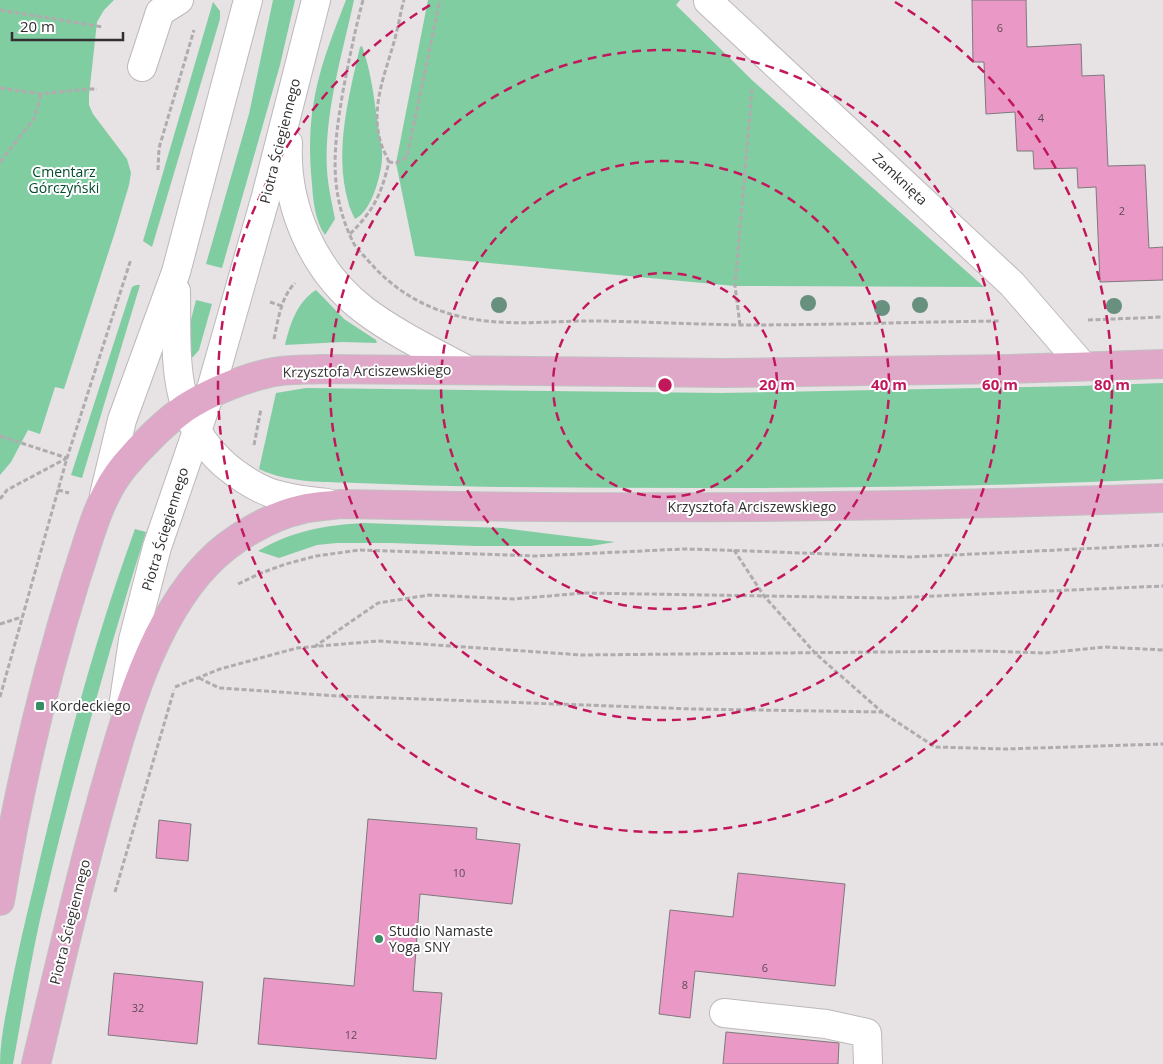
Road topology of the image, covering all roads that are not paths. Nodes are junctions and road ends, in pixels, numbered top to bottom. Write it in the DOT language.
graph roads {
  1 [pos="179,0"];
  2 [pos="248,0"];
  3 [pos="316,0"];
  4 [pos="708,1"];
  5 [pos="142,67"];
  6 [pos="290,101"];
  7 [pos="176,272"];
  8 [pos="1163,364"];
  9 [pos="1083,366"];
  10 [pos="466,370"];
  11 [pos="209,396"];
  12 [pos="191,420"];
  13 [pos="1163,498"];
  14 [pos="102,503"];
  15 [pos="340,504"];
  16 [pos="118,743"];
  17 [pos="0,901"];
  18 [pos="724,1014"];
  19 [pos="36,1064"];
  20 [pos="868,1064"];
  1 -- 5 [label="street"];
  2 -- 7 [label="street"];
  3 -- 6 [label="street, Piotra Ściegiennego"];
  4 -- 9 [label="street, Zamknięta"];
  6 -- 10 [label="street, Krzysztofa Arciszewskiego"];
  6 -- 11 [label="street, Piotra Ściegiennego"];
  7 -- 12 [label="street, Krzysztofa Arciszewskiego"];
  7 -- 14 [label="street"];
  8 -- 9 [label="main road, Krzysztofa Arciszewskiego"];
  9 -- 10 [label="main road, Krzysztofa Arciszewskiego"];
  10 -- 11 [label="main road, Krzysztofa Arciszewskiego"];
  11 -- 12 [label="main road, Krzysztofa Arciszewskiego"];
  12 -- 14 [label="main road, Krzysztofa Arciszewskiego"];
  12 -- 15 [label="street, Krzysztofa Arciszewskiego"];
  12 -- 16 [label="street, Piotra Ściegiennego"];
  13 -- 15 [label="main road, Krzysztofa Arciszewskiego"];
  14 -- 17 [label="main road"];
  15 -- 16 [label="main road, Krzysztofa Arciszewskiego"];
  16 -- 19 [label="main road, Piotra Ściegiennego"];
  18 -- 20 [label="street"];
}
